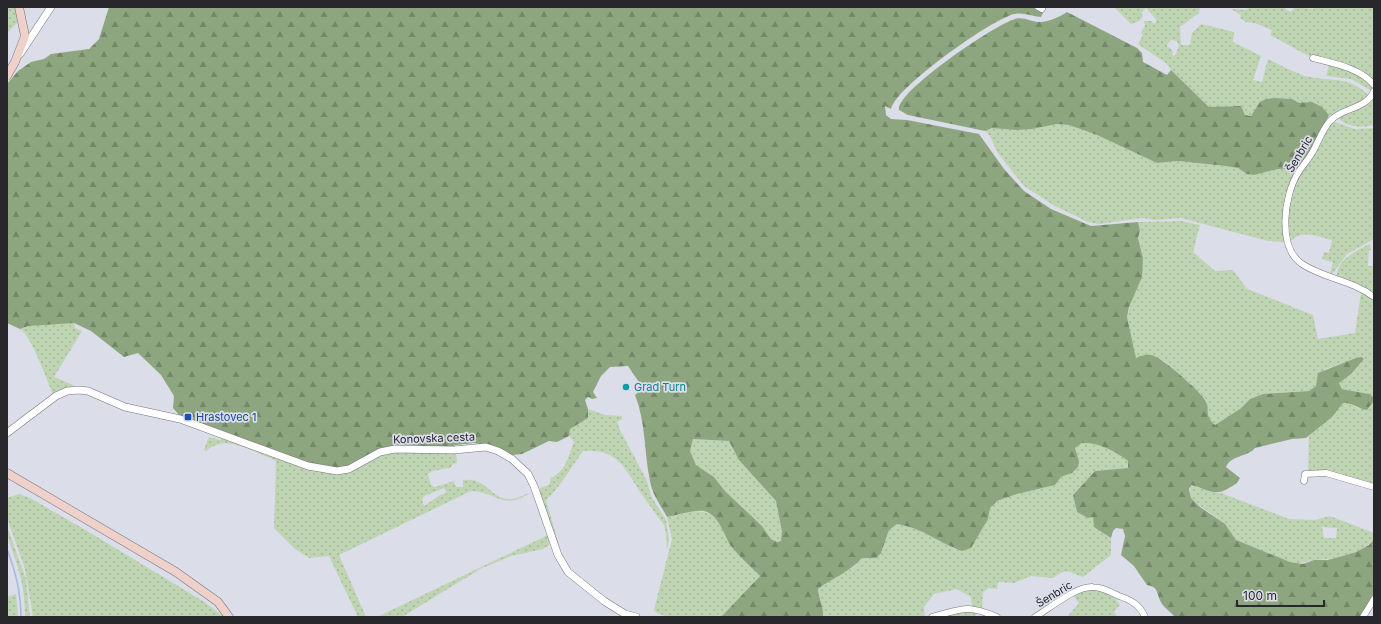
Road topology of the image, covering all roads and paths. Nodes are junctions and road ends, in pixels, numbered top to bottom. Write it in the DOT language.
graph roads {
  1 [pos="19,7"];
  2 [pos="51,7"];
  3 [pos="1313,58"];
  4 [pos="15,62"];
  5 [pos="7,76"];
  6 [pos="1374,86"];
  7 [pos="1374,91"];
  8 [pos="1374,297"];
  9 [pos="7,432"];
  10 [pos="7,473"];
  11 [pos="1304,481"];
  12 [pos="1374,487"];
  13 [pos="1374,599"];
  14 [pos="229,617"];
  15 [pos="636,617"];
  16 [pos="932,617"];
  17 [pos="997,617"];
  18 [pos="1035,617"];
  19 [pos="1145,617"];
  20 [pos="1363,617"];
  1 -- 4 [label="main road"];
  2 -- 4 [label="street"];
  3 -- 6 [label="street"];
  4 -- 5 [label="main road"];
  7 -- 8 [label="street, Šenbric"];
  9 -- 15 [label="street, Konovska cesta"];
  10 -- 14 [label="main road"];
  11 -- 12 [label="street"];
  13 -- 20 [label="street"];
  16 -- 17 [label="street"];
  18 -- 19 [label="street, Šenbric"];
}
